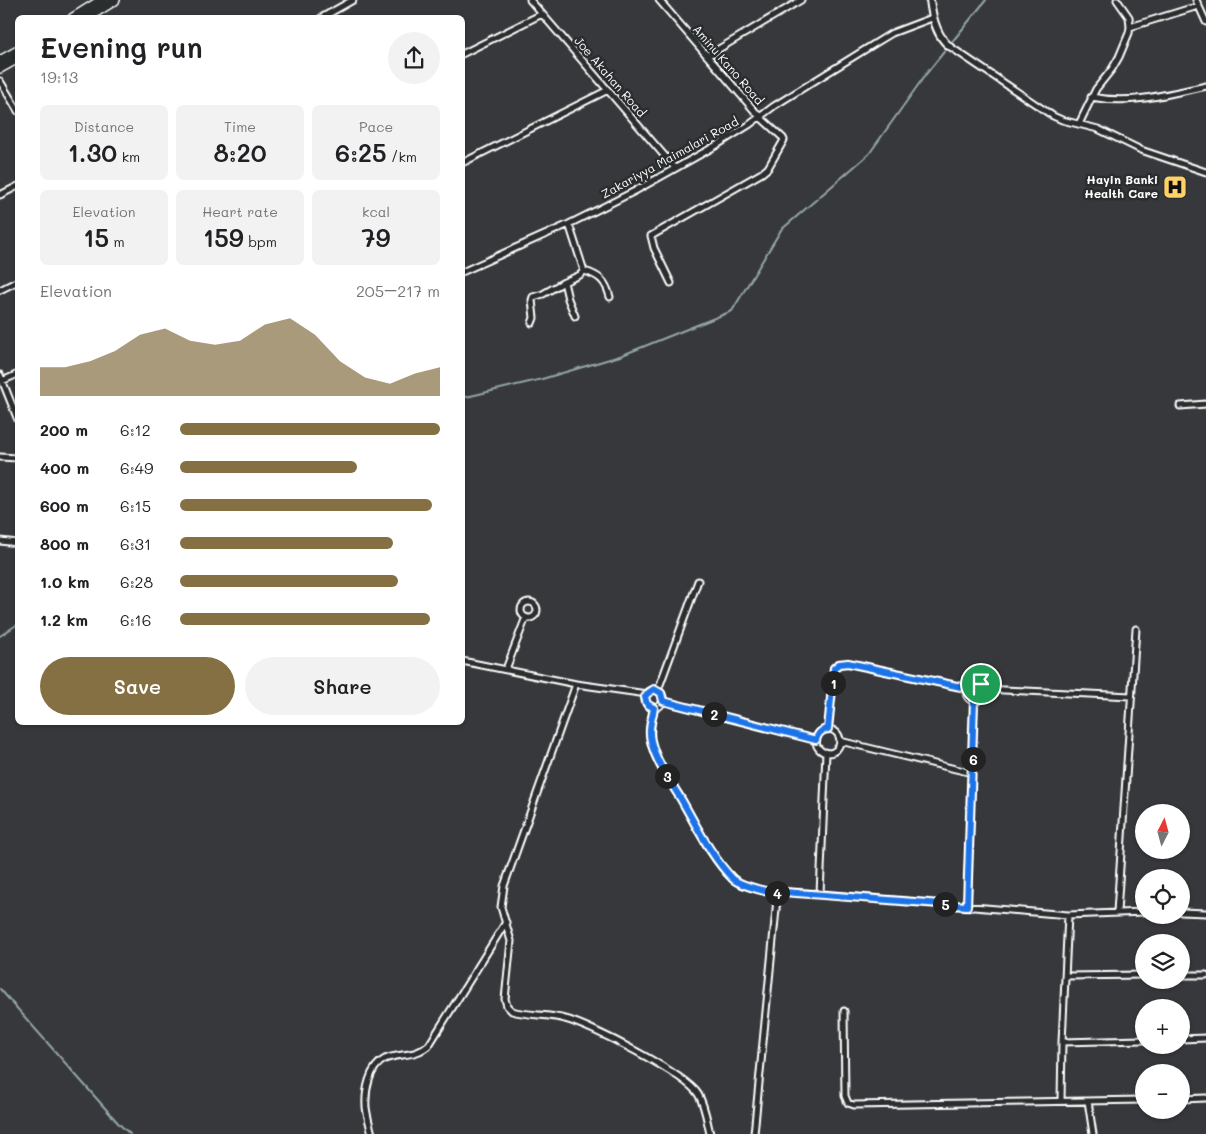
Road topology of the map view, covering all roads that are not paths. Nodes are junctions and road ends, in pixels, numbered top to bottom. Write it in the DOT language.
graph roads {
  1 [pos="102,0"];
  2 [pos="115,0"];
  3 [pos="353,0"];
  4 [pos="530,0"];
  5 [pos="659,0"];
  6 [pos="801,0"];
  7 [pos="930,0"];
  8 [pos="1117,0"];
  9 [pos="1196,3"];
  10 [pos="542,14"];
  11 [pos="78,15"];
  12 [pos="91,15"];
  13 [pos="327,15"];
  14 [pos="932,18"];
  15 [pos="1206,20"];
  16 [pos="1130,27"];
  17 [pos="947,44"];
  18 [pos="15,52"];
  19 [pos="465,52"];
  20 [pos="707,56"];
  21 [pos="15,60"];
  22 [pos="0,61"];
  23 [pos="0,68"];
  24 [pos="0,81"];
  25 [pos="1206,86"];
  26 [pos="608,90"];
  27 [pos="1091,97"];
  28 [pos="15,106"];
  29 [pos="759,116"];
  30 [pos="1079,124"];
  31 [pos="465,162"];
  32 [pos="675,168"];
  33 [pos="1206,172"];
  34 [pos="15,188"];
  35 [pos="0,195"];
  36 [pos="569,224"];
  37 [pos="584,270"];
  38 [pos="465,271"];
  39 [pos="15,282"];
  40 [pos="564,282"];
  41 [pos="671,283"];
  42 [pos="0,290"];
  43 [pos="610,296"];
  44 [pos="575,316"];
  45 [pos="532,323"];
  46 [pos="15,375"];
  47 [pos="1,378"];
  48 [pos="1206,404"];
  49 [pos="1180,406"];
  50 [pos="15,413"];
  51 [pos="0,457"];
  52 [pos="15,458"];
  53 [pos="0,541"];
  54 [pos="15,542"];
  55 [pos="698,581"];
  56 [pos="526,617"];
  57 [pos="1136,629"];
  58 [pos="465,662"];
  59 [pos="506,669"];
  60 [pos="576,684"];
  61 [pos="966,688"];
  62 [pos="984,689"];
  63 [pos="658,690"];
  64 [pos="647,694"];
  65 [pos="1131,696"];
  66 [pos="663,701"];
  67 [pos="974,701"];
  68 [pos="654,708"];
  69 [pos="828,729"];
  70 [pos="816,740"];
  71 [pos="840,740"];
  72 [pos="826,752"];
  73 [pos="972,773"];
  74 [pos="780,894"];
  75 [pos="820,894"];
  76 [pos="967,906"];
  77 [pos="1117,912"];
  78 [pos="1135,912"];
  79 [pos="1190,913"];
  80 [pos="1206,914"];
  81 [pos="1068,915"];
  82 [pos="506,922"];
  83 [pos="1135,975"];
  84 [pos="1190,975"];
  85 [pos="1206,975"];
  86 [pos="1066,976"];
  87 [pos="844,1011"];
  88 [pos="1206,1038"];
  89 [pos="1190,1039"];
  90 [pos="1135,1040"];
  91 [pos="1062,1042"];
  92 [pos="1206,1098"];
  93 [pos="1190,1099"];
  94 [pos="1135,1100"];
  95 [pos="1061,1101"];
  96 [pos="1088,1101"];
  97 [pos="372,1134"];
  98 [pos="710,1134"];
  99 [pos="754,1134"];
  100 [pos="1093,1134"];
  1 -- 11 [label="highway"];
  2 -- 12 [label="highway"];
  3 -- 13 [label="street"];
  4 -- 10 [label="street, Joe Akahan Road"];
  5 -- 20 [label="street, Aminu Kano Road"];
  6 -- 20 [label="street"];
  7 -- 14 [label="street"];
  8 -- 16 [label="street"];
  9 -- 15 [label="street"];
  9 -- 16 [label="street"];
  10 -- 19 [label="street"];
  10 -- 26 [label="street, Joe Akahan Road"];
  14 -- 17 [label="street"];
  14 -- 29 [label="street, Zakariyya Maimalari Road"];
  16 -- 27 [label="street"];
  17 -- 30 [label="street"];
  18 -- 22 [label="highway"];
  20 -- 29 [label="street, Aminu Kano Road"];
  21 -- 23 [label="highway"];
  24 -- 28 [label="street"];
  25 -- 27 [label="street"];
  26 -- 31 [label="street"];
  26 -- 32 [label="street, Joe Akahan Road"];
  27 -- 30 [label="street"];
  29 -- 32 [label="street, Zakariyya Maimalari Road"];
  29 -- 41 [label="street, Aminu Kano Road"];
  30 -- 33 [label="street"];
  32 -- 36 [label="street, Zakariyya Maimalari Road"];
  34 -- 35 [label="street"];
  36 -- 37 [label="street"];
  36 -- 38 [label="street, Zakariyya Maimalari Road"];
  37 -- 40 [label="street"];
  37 -- 43 [label="street"];
  39 -- 42 [label="street"];
  40 -- 44 [label="street"];
  40 -- 45 [label="street"];
  46 -- 47 [label="street"];
  47 -- 50 [label="street"];
  48 -- 49 [label="street"];
  51 -- 52 [label="street"];
  53 -- 54 [label="street"];
  55 -- 63 [label="street"];
  56 -- 59 [label="street"];
  57 -- 65 [label="street"];
  58 -- 59 [label="street"];
  59 -- 60 [label="street"];
  60 -- 64 [label="street"];
  60 -- 82 [label="street"];
  61 -- 62 [label="street"];
  61 -- 67 [label="street"];
  61 -- 69 [label="street"];
  62 -- 65 [label="street"];
  62 -- 67 [label="street"];
  63 -- 64 [label="street"];
  63 -- 66 [label="street"];
  64 -- 68 [label="street"];
  65 -- 77 [label="street"];
  66 -- 68 [label="street"];
  66 -- 70 [label="street"];
  67 -- 73 [label="street"];
  68 -- 74 [label="street"];
  69 -- 70 [label="street"];
  69 -- 71 [label="street"];
  70 -- 72 [label="street"];
  71 -- 72 [label="street"];
  71 -- 73 [label="street"];
  72 -- 75 [label="street"];
  73 -- 76 [label="street"];
  74 -- 75 [label="street"];
  74 -- 99 [label="street"];
  75 -- 76 [label="street"];
  76 -- 81 [label="street"];
  77 -- 78 [label="street"];
  77 -- 81 [label="street"];
  79 -- 80 [label="street"];
  81 -- 86 [label="street"];
  82 -- 97 [label="street"];
  82 -- 98 [label="street"];
  83 -- 86 [label="street"];
  84 -- 85 [label="street"];
  86 -- 91 [label="street"];
  87 -- 95 [label="street"];
  88 -- 89 [label="street"];
  90 -- 91 [label="street"];
  91 -- 95 [label="street"];
  92 -- 93 [label="street"];
  94 -- 96 [label="street"];
  95 -- 96 [label="street"];
  96 -- 100 [label="street"];
}
